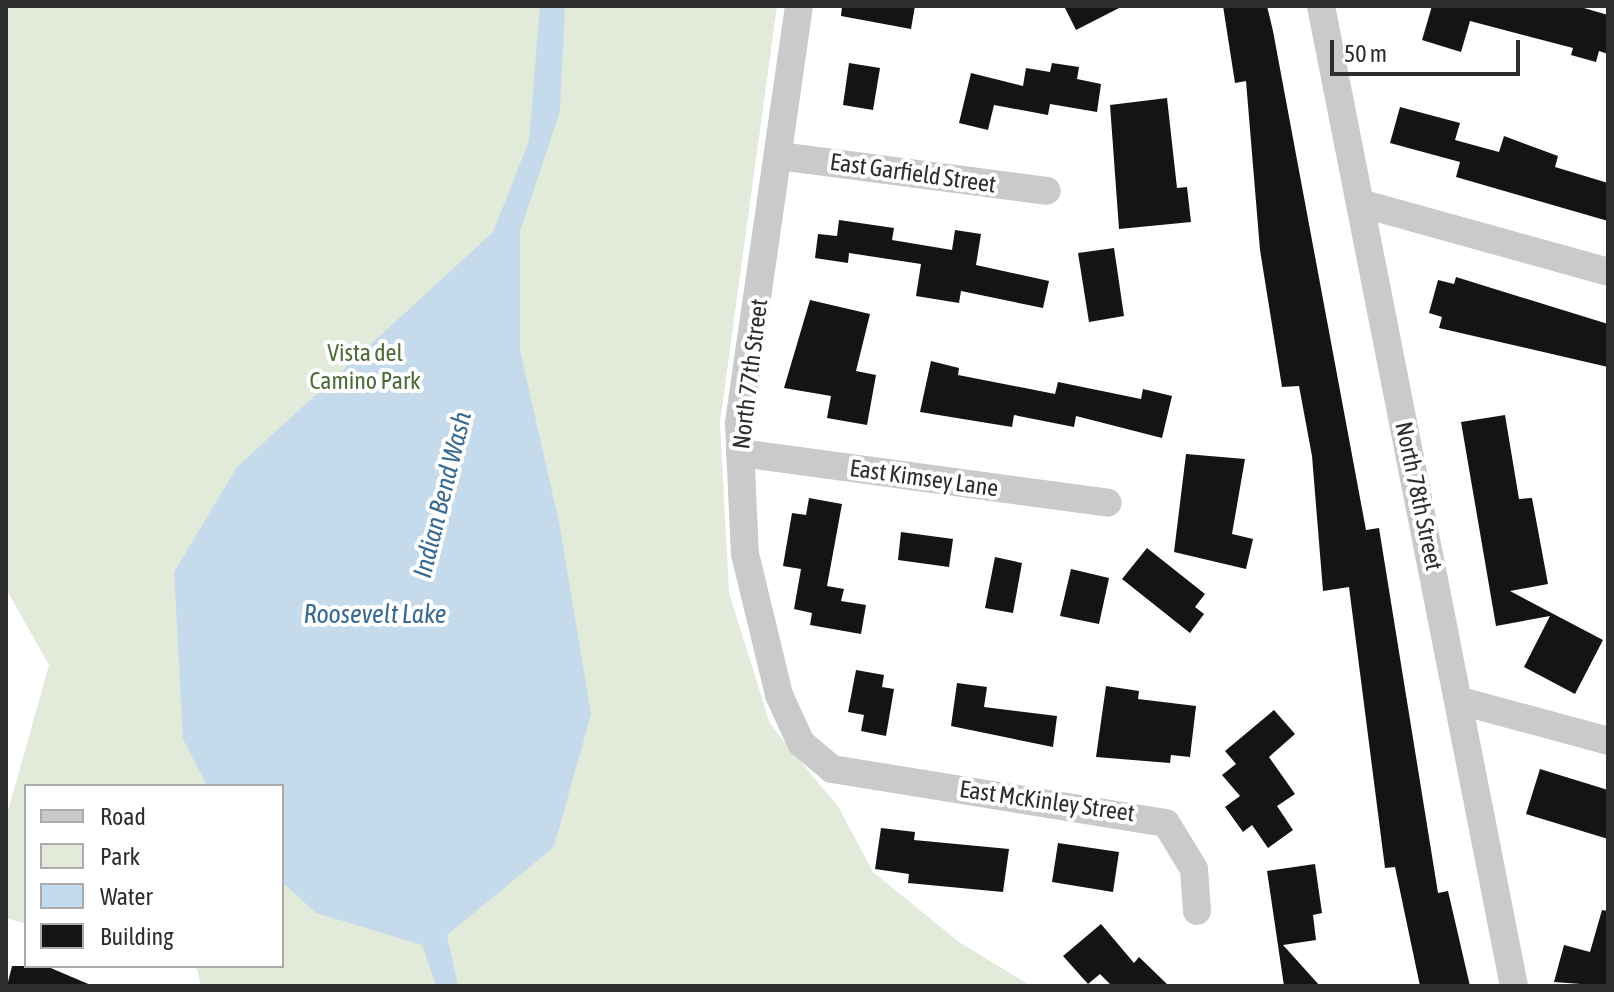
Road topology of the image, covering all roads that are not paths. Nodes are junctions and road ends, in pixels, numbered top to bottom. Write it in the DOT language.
graph roads {
  1 [pos="799,6"];
  2 [pos="1321,6"];
  3 [pos="779,156"];
  4 [pos="1047,191"];
  5 [pos="1360,203"];
  6 [pos="1608,272"];
  7 [pos="740,453"];
  8 [pos="1108,503"];
  9 [pos="1461,701"];
  10 [pos="1608,741"];
  11 [pos="832,769"];
  12 [pos="1197,911"];
  13 [pos="1514,986"];
  1 -- 3 [label="street, North 77th Street"];
  2 -- 5 [label="street, North 78th Street"];
  3 -- 4 [label="street, East Garfield Street"];
  3 -- 7 [label="street, North 77th Street"];
  5 -- 6 [label="street"];
  5 -- 9 [label="street, North 78th Street"];
  7 -- 8 [label="street, East Kimsey Lane"];
  7 -- 11 [label="street, North 77th Street"];
  9 -- 10 [label="street"];
  9 -- 13 [label="street, North 78th Street"];
  11 -- 12 [label="street, East McKinley Street"];
}
